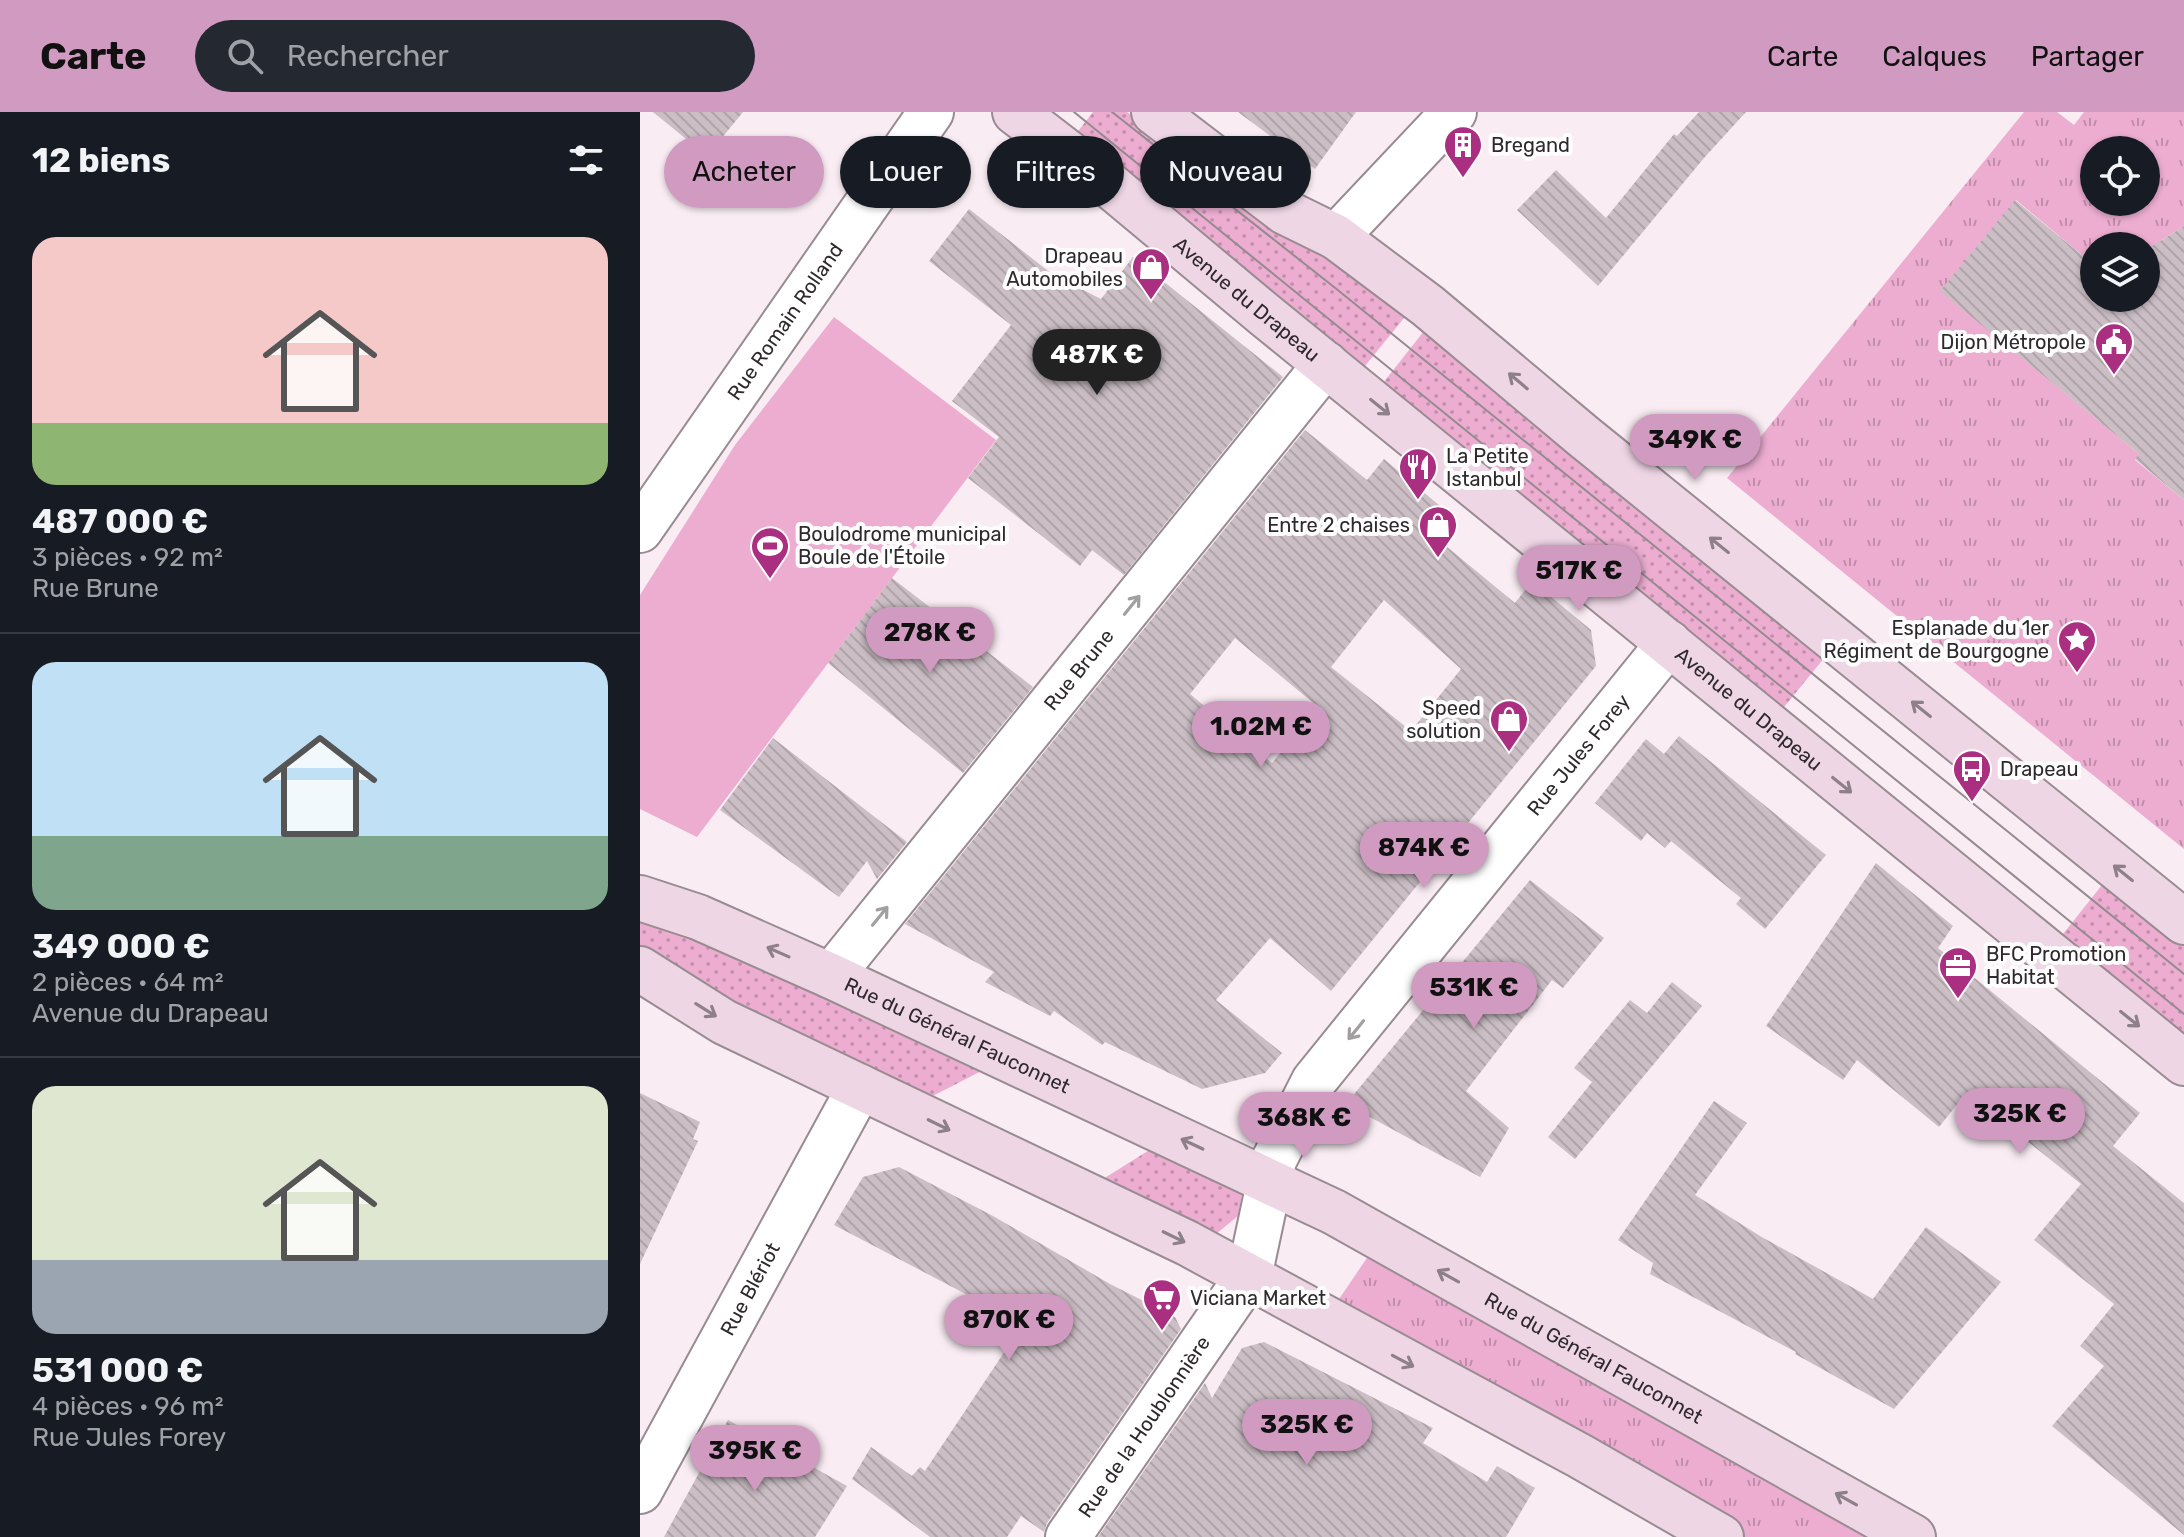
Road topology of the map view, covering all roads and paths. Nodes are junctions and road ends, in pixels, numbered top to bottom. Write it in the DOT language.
graph roads {
  1 [pos="931,112"];
  2 [pos="1015,112"];
  3 [pos="1154,112"];
  4 [pos="1454,112"];
  5 [pos="1336,237"];
  6 [pos="1326,364"];
  7 [pos="640,530"];
  8 [pos="1669,643"];
  9 [pos="640,898"];
  10 [pos="2184,922"];
  11 [pos="640,969"];
  12 [pos="831,976"];
  13 [pos="2184,1063"];
  14 [pos="860,1087"];
  15 [pos="1271,1181"];
  16 [pos="1245,1276"];
  17 [pos="640,1491"];
  18 [pos="1068,1537"];
  19 [pos="1721,1537"];
  20 [pos="1913,1537"];
  1 -- 7 [label="street, Rue Romain Rolland"];
  2 -- 6 [label="main road, Avenue du Drapeau"];
  3 -- 5 [label="main road"];
  4 -- 5 [label="street"];
  10 -- 5 [label="main road, one-way"];
  6 -- 8 [label="main road, Avenue du Drapeau, one-way"];
  12 -- 6 [label="street, Rue Brune, one-way"];
  8 -- 13 [label="main road, Avenue du Drapeau, one-way"];
  8 -- 15 [label="street, Rue Jules Forey, one-way"];
  12 -- 9 [label="main road, Rue du Général Fauconnet, one-way"];
  11 -- 14 [label="main road, one-way"];
  15 -- 12 [label="main road, Rue du Général Fauconnet, one-way"];
  14 -- 16 [label="main road, one-way"];
  14 -- 17 [label="street, Rue Blériot"];
  15 -- 16 [label="street"];
  20 -- 15 [label="main road, Rue du Général Fauconnet, one-way"];
  16 -- 18 [label="street, Rue de la Houblonnière"];
  16 -- 19 [label="main road, one-way"];
}
